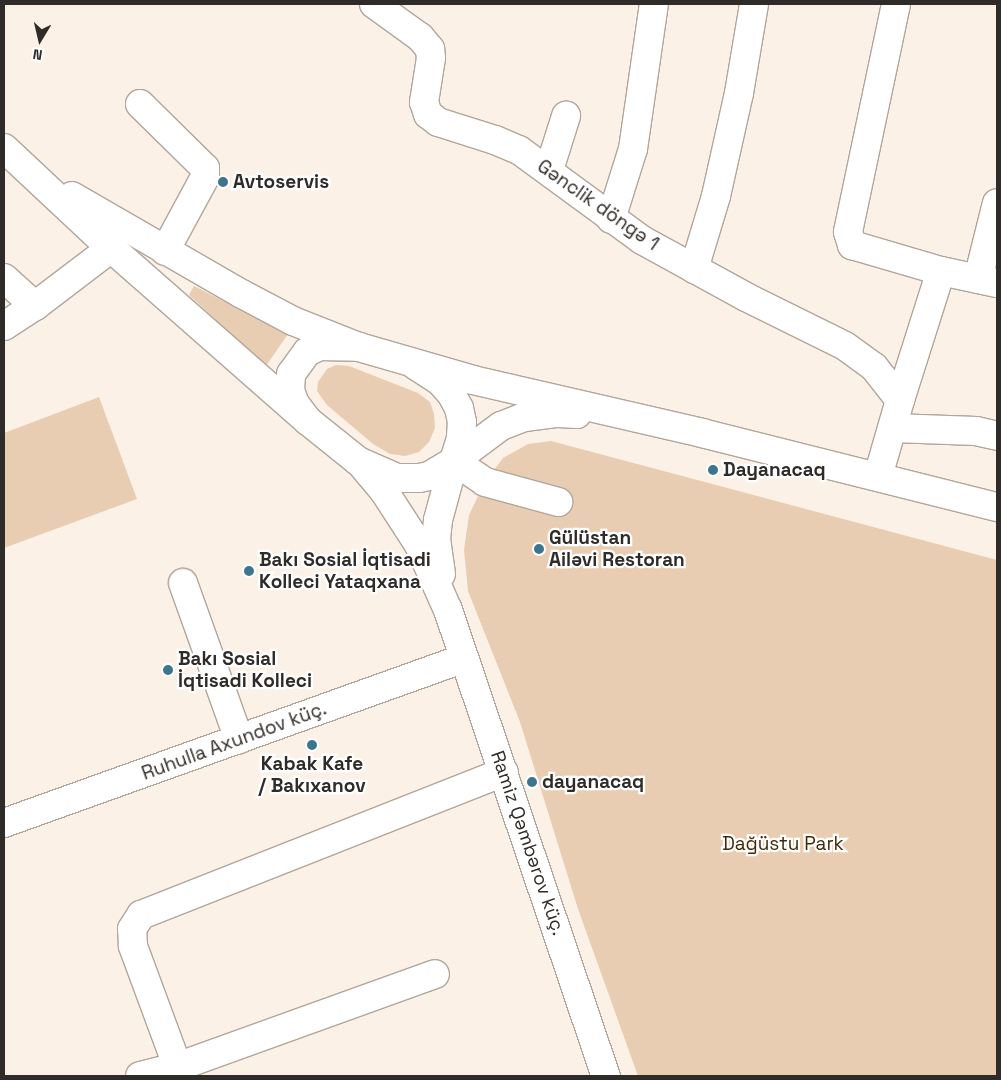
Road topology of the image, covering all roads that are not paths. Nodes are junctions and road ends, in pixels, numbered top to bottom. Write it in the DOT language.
graph roads {
  1 [pos="374,4"];
  2 [pos="654,4"];
  3 [pos="754,4"];
  4 [pos="896,4"];
  5 [pos="140,104"];
  6 [pos="566,116"];
  7 [pos="4,148"];
  8 [pos="549,170"];
  9 [pos="30,171"];
  10 [pos="997,203"];
  11 [pos="611,219"];
  12 [pos="111,248"];
  13 [pos="165,251"];
  14 [pos="694,269"];
  15 [pos="941,271"];
  16 [pos="4,278"];
  17 [pos="988,281"];
  18 [pos="35,306"];
  19 [pos="4,326"];
  20 [pos="359,347"];
  21 [pos="416,365"];
  22 [pos="900,400"];
  23 [pos="643,419"];
  24 [pos="308,421"];
  25 [pos="893,428"];
  26 [pos="997,436"];
  27 [pos="358,461"];
  28 [pos="454,461"];
  29 [pos="878,476"];
  30 [pos="558,502"];
  31 [pos="997,507"];
  32 [pos="183,583"];
  33 [pos="448,610"];
  34 [pos="464,658"];
  35 [pos="239,739"];
  36 [pos="504,772"];
  37 [pos="4,823"];
  38 [pos="435,974"];
  39 [pos="179,1072"];
  40 [pos="140,1076"];
  41 [pos="606,1076"];
  1 -- 8 [label="street, Gənclik döngə 1"];
  2 -- 11 [label="street"];
  3 -- 14 [label="street"];
  4 -- 15 [label="street"];
  5 -- 13 [label="street"];
  6 -- 8 [label="street"];
  7 -- 9 [label="street"];
  8 -- 11 [label="street, Gənclik döngə 1"];
  9 -- 12 [label="street"];
  9 -- 13 [label="street"];
  10 -- 17 [label="street"];
  11 -- 14 [label="street, Gənclik döngə 1"];
  12 -- 18 [label="street"];
  12 -- 24 [label="street"];
  13 -- 20 [label="street"];
  14 -- 22 [label="street, Gənclik döngə 1"];
  15 -- 17 [label="street"];
  15 -- 22 [label="street"];
  16 -- 18 [label="street"];
  18 -- 19 [label="street"];
  20 -- 21 [label="street"];
  20 -- 24 [label="street"];
  21 -- 23 [label="street"];
  21 -- 28 [label="street"];
  22 -- 25 [label="street"];
  23 -- 28 [label="street"];
  23 -- 29 [label="street"];
  24 -- 27 [label="street"];
  25 -- 26 [label="street"];
  25 -- 29 [label="street"];
  27 -- 28 [label="street"];
  27 -- 33 [label="street"];
  28 -- 30 [label="street"];
  28 -- 33 [label="street"];
  29 -- 31 [label="street"];
  32 -- 35 [label="street"];
  33 -- 34 [label="street, Ramiz Qəmbərov küç."];
  34 -- 35 [label="street, Ruhulla Axundov küç."];
  34 -- 36 [label="street, Ramiz Qəmbərov küç."];
  35 -- 37 [label="street, Ruhulla Axundov küç."];
  36 -- 39 [label="street"];
  36 -- 41 [label="street, Ramiz Qəmbərov küç."];
  38 -- 39 [label="street"];
  39 -- 40 [label="street"];
}
